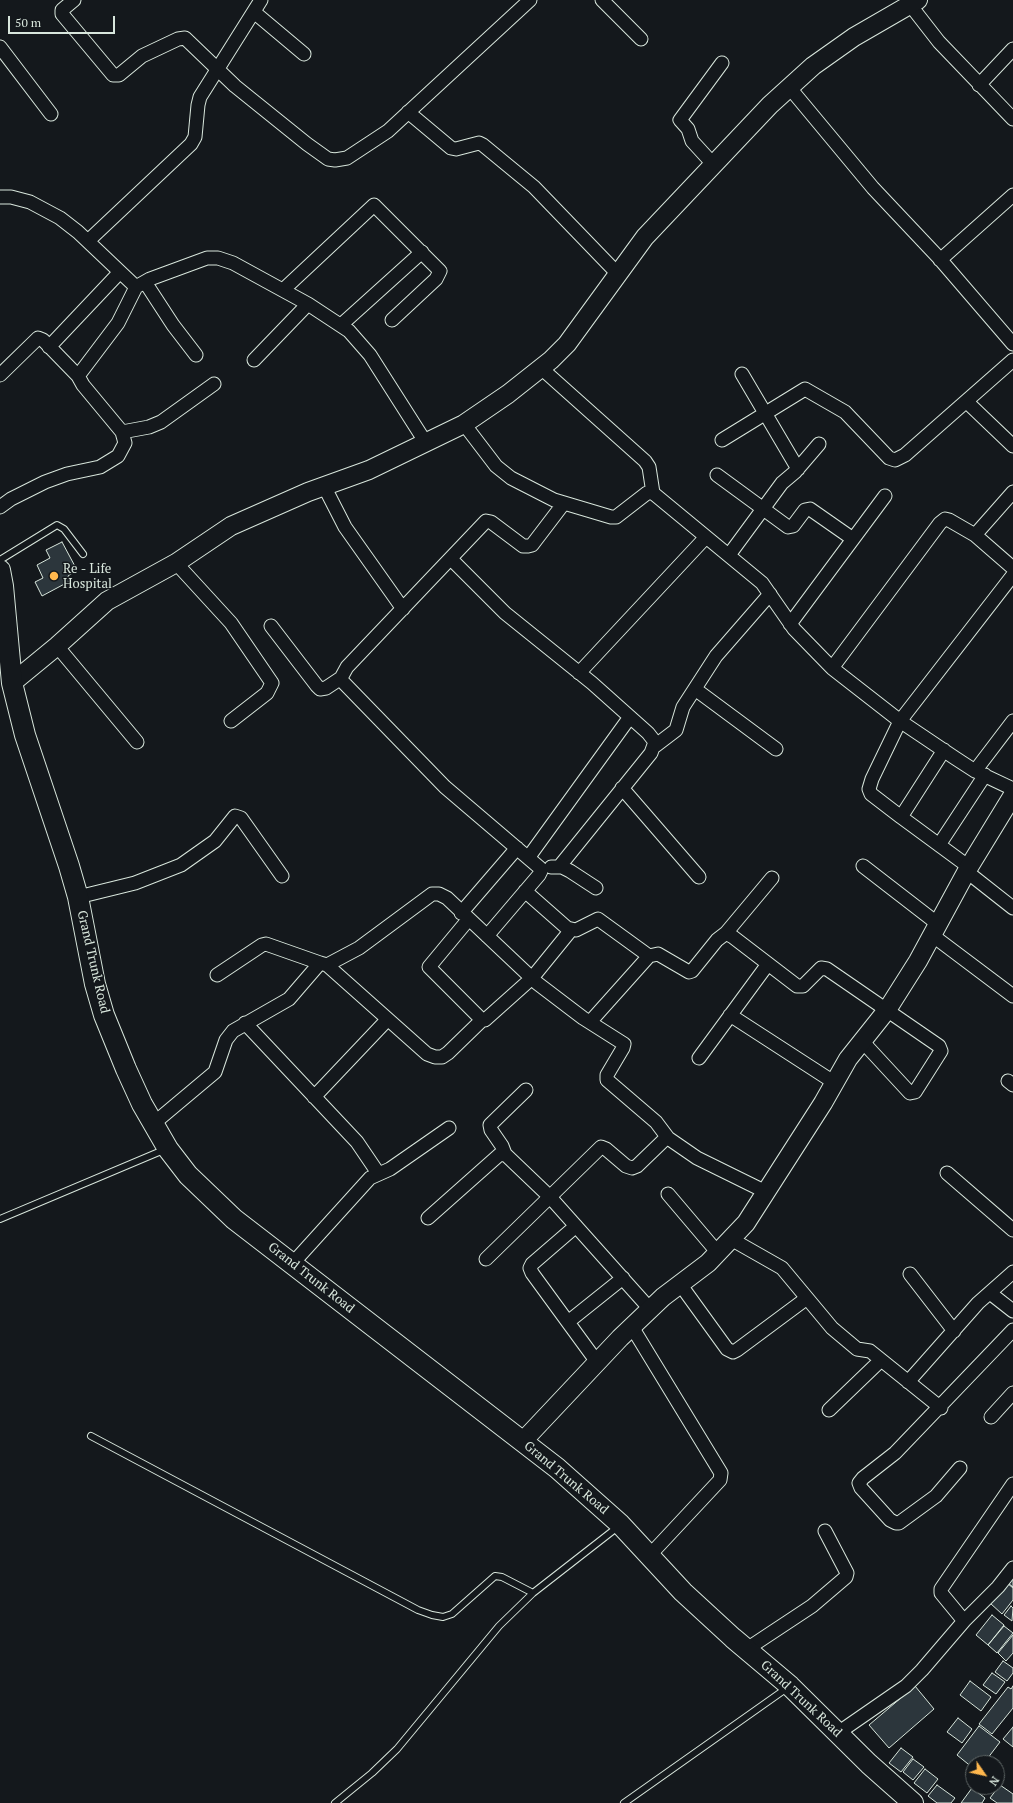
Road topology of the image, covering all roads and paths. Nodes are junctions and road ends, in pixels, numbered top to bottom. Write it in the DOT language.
graph roads {
  1 [pos="74,0"];
  2 [pos="261,0"];
  3 [pos="530,0"];
  4 [pos="602,0"];
  5 [pos="914,3"];
  6 [pos="254,12"];
  7 [pos="641,39"];
  8 [pos="0,47"];
  9 [pos="1013,49"];
  10 [pos="304,54"];
  11 [pos="722,63"];
  12 [pos="218,70"];
  13 [pos="980,85"];
  14 [pos="789,87"];
  15 [pos="408,112"];
  16 [pos="52,114"];
  17 [pos="1013,119"];
  18 [pos="713,164"];
  19 [pos="1013,195"];
  20 [pos="0,197"];
  21 [pos="88,241"];
  22 [pos="422,252"];
  23 [pos="940,260"];
  24 [pos="120,272"];
  25 [pos="617,273"];
  26 [pos="141,284"];
  27 [pos="283,290"];
  28 [pos="308,304"];
  29 [pos="392,320"];
  30 [pos="341,325"];
  31 [pos="1013,344"];
  32 [pos="49,347"];
  33 [pos="196,355"];
  34 [pos="254,360"];
  35 [pos="1013,360"];
  36 [pos="541,368"];
  37 [pos="742,374"];
  38 [pos="0,375"];
  39 [pos="78,376"];
  40 [pos="214,384"];
  41 [pos="967,402"];
  42 [pos="765,413"];
  43 [pos="464,424"];
  44 [pos="122,432"];
  45 [pos="722,440"];
  46 [pos="426,443"];
  47 [pos="819,444"];
  48 [pos="1013,446"];
  49 [pos="798,469"];
  50 [pos="717,475"];
  51 [pos="324,486"];
  52 [pos="1013,492"];
  53 [pos="653,493"];
  54 [pos="885,496"];
  55 [pos="564,503"];
  56 [pos="0,507"];
  57 [pos="763,508"];
  58 [pos="975,535"];
  59 [pos="706,537"];
  60 [pos="854,539"];
  61 [pos="83,554"];
  62 [pos="728,555"];
  63 [pos="451,559"];
  64 [pos="0,560"];
  65 [pos="176,563"];
  66 [pos="1013,568"];
  67 [pos="0,570"];
  68 [pos="1013,575"];
  69 [pos="770,594"];
  70 [pos="403,609"];
  71 [pos="790,624"];
  72 [pos="271,626"];
  73 [pos="57,646"];
  74 [pos="832,668"];
  75 [pos="579,673"];
  76 [pos="341,678"];
  77 [pos="6,685"];
  78 [pos="695,689"];
  79 [pos="630,717"];
  80 [pos="231,721"];
  81 [pos="900,721"];
  82 [pos="1013,721"];
  83 [pos="137,742"];
  84 [pos="655,746"];
  85 [pos="776,749"];
  86 [pos="944,750"];
  87 [pos="980,773"];
  88 [pos="622,788"];
  89 [pos="1013,789"];
  90 [pos="1013,795"];
  91 [pos="901,817"];
  92 [pos="938,845"];
  93 [pos="517,848"];
  94 [pos="528,858"];
  95 [pos="863,866"];
  96 [pos="559,867"];
  97 [pos="540,868"];
  98 [pos="967,869"];
  99 [pos="282,876"];
  100 [pos="699,877"];
  101 [pos="772,878"];
  102 [pos="596,888"];
  103 [pos="525,891"];
  104 [pos="78,897"];
  105 [pos="1013,908"];
  106 [pos="465,916"];
  107 [pos="571,930"];
  108 [pos="935,930"];
  109 [pos="726,933"];
  110 [pos="487,936"];
  111 [pos="649,956"];
  112 [pos="323,964"];
  113 [pos="768,964"];
  114 [pos="217,975"];
  115 [pos="532,978"];
  116 [pos="1013,996"];
  117 [pos="887,1010"];
  118 [pos="730,1015"];
  119 [pos="387,1020"];
  120 [pos="482,1020"];
  121 [pos="590,1022"];
  122 [pos="245,1024"];
  123 [pos="862,1041"];
  124 [pos="698,1058"];
  125 [pos="834,1083"];
  126 [pos="526,1090"];
  127 [pos="314,1097"];
  128 [pos="153,1124"];
  129 [pos="449,1128"];
  130 [pos="668,1138"];
  131 [pos="168,1149"];
  132 [pos="505,1154"];
  133 [pos="378,1173"];
  134 [pos="947,1173"];
  135 [pos="766,1192"];
  136 [pos="668,1194"];
  137 [pos="550,1197"];
  138 [pos="428,1218"];
  139 [pos="0,1219"];
  140 [pos="576,1226"];
  141 [pos="1013,1230"];
  142 [pos="731,1239"];
  143 [pos="718,1253"];
  144 [pos="486,1259"];
  145 [pos="293,1263"];
  146 [pos="1013,1272"];
  147 [pos="910,1274"];
  148 [pos="623,1278"];
  149 [pos="680,1284"];
  150 [pos="990,1293"];
  151 [pos="807,1298"];
  152 [pos="650,1309"];
  153 [pos="1013,1311"];
  154 [pos="568,1322"];
  155 [pos="632,1327"];
  156 [pos="1013,1330"];
  157 [pos="954,1331"];
  158 [pos="881,1360"];
  159 [pos="597,1362"];
  160 [pos="908,1382"];
  161 [pos="1013,1393"];
  162 [pos="941,1408"];
  163 [pos="829,1410"];
  164 [pos="991,1418"];
  165 [pos="91,1436"];
  166 [pos="523,1441"];
  167 [pos="960,1468"];
  168 [pos="1013,1484"];
  169 [pos="620,1524"];
  170 [pos="825,1531"];
  171 [pos="649,1556"];
  172 [pos="1013,1568"];
  173 [pos="533,1594"];
  174 [pos="964,1621"];
  175 [pos="746,1649"];
  176 [pos="790,1686"];
  177 [pos="838,1733"];
  178 [pos="335,1803"];
  179 [pos="624,1803"];
  180 [pos="913,1803"];
  1 -- 12 [label="street"];
  2 -- 6 [label="street"];
  3 -- 15 [label="street"];
  4 -- 7 [label="street"];
  5 -- 13 [label="street"];
  5 -- 14 [label="street"];
  6 -- 10 [label="street"];
  6 -- 12 [label="street"];
  8 -- 16 [label="street"];
  9 -- 13 [label="street"];
  11 -- 18 [label="street"];
  12 -- 15 [label="street"];
  12 -- 21 [label="street"];
  13 -- 17 [label="street"];
  14 -- 18 [label="street"];
  14 -- 23 [label="street"];
  15 -- 25 [label="street"];
  18 -- 25 [label="street"];
  19 -- 23 [label="street"];
  20 -- 21 [label="street"];
  21 -- 24 [label="street"];
  22 -- 27 [label="street"];
  22 -- 29 [label="street"];
  22 -- 30 [label="street"];
  23 -- 31 [label="street"];
  24 -- 26 [label="street"];
  24 -- 32 [label="street"];
  25 -- 36 [label="street"];
  26 -- 27 [label="street"];
  26 -- 33 [label="street"];
  26 -- 39 [label="street"];
  27 -- 28 [label="street"];
  28 -- 30 [label="street"];
  28 -- 34 [label="street"];
  30 -- 46 [label="street"];
  32 -- 38 [label="street"];
  32 -- 39 [label="street"];
  35 -- 41 [label="street"];
  36 -- 43 [label="street"];
  36 -- 53 [label="street"];
  37 -- 42 [label="street"];
  39 -- 44 [label="street"];
  40 -- 44 [label="street"];
  41 -- 42 [label="street"];
  41 -- 48 [label="street"];
  42 -- 45 [label="street"];
  42 -- 49 [label="street"];
  43 -- 46 [label="street"];
  43 -- 55 [label="street"];
  44 -- 56 [label="street"];
  46 -- 51 [label="street"];
  47 -- 49 [label="street"];
  49 -- 57 [label="street"];
  50 -- 57 [label="street"];
  51 -- 65 [label="street"];
  51 -- 70 [label="street"];
  52 -- 58 [label="street"];
  53 -- 55 [label="street"];
  53 -- 59 [label="street"];
  54 -- 60 [label="street"];
  55 -- 63 [label="street"];
  57 -- 60 [label="street"];
  57 -- 62 [label="street"];
  58 -- 66 [label="street"];
  58 -- 74 [label="street"];
  59 -- 62 [label="street"];
  59 -- 75 [label="street"];
  60 -- 71 [label="street"];
  61 -- 64 [label="lane"];
  62 -- 69 [label="street"];
  63 -- 70 [label="street"];
  63 -- 75 [label="street"];
  65 -- 73 [label="street"];
  65 -- 80 [label="street"];
  67 -- 77 [label="main road, Grand Trunk Road"];
  68 -- 81 [label="street"];
  69 -- 71 [label="street"];
  69 -- 78 [label="street"];
  70 -- 76 [label="street"];
  71 -- 74 [label="street"];
  72 -- 76 [label="street"];
  73 -- 77 [label="street"];
  73 -- 83 [label="street"];
  74 -- 81 [label="street"];
  75 -- 79 [label="street"];
  76 -- 93 [label="street"];
  77 -- 104 [label="main road, Grand Trunk Road"];
  78 -- 84 [label="street"];
  78 -- 85 [label="street"];
  79 -- 84 [label="street"];
  79 -- 94 [label="street"];
  81 -- 86 [label="street"];
  81 -- 91 [label="street"];
  82 -- 87 [label="street"];
  84 -- 88 [label="street"];
  86 -- 87 [label="street"];
  86 -- 91 [label="street"];
  87 -- 89 [label="street"];
  87 -- 92 [label="street"];
  88 -- 96 [label="street"];
  88 -- 100 [label="street"];
  90 -- 98 [label="street"];
  91 -- 92 [label="street"];
  92 -- 98 [label="street"];
  93 -- 94 [label="street"];
  93 -- 106 [label="street"];
  94 -- 97 [label="street"];
  95 -- 108 [label="street"];
  96 -- 97 [label="street"];
  96 -- 102 [label="street"];
  97 -- 103 [label="street"];
  98 -- 105 [label="street"];
  98 -- 108 [label="street"];
  99 -- 104 [label="street"];
  101 -- 109 [label="street"];
  103 -- 107 [label="street"];
  103 -- 110 [label="street"];
  104 -- 128 [label="main road, Grand Trunk Road"];
  106 -- 110 [label="street"];
  106 -- 112 [label="street"];
  106 -- 120 [label="street"];
  107 -- 111 [label="street"];
  107 -- 115 [label="street"];
  108 -- 116 [label="street"];
  108 -- 117 [label="street"];
  109 -- 111 [label="street"];
  109 -- 113 [label="street"];
  110 -- 115 [label="street"];
  111 -- 121 [label="street"];
  112 -- 114 [label="street"];
  112 -- 119 [label="street"];
  112 -- 122 [label="street"];
  113 -- 117 [label="street"];
  113 -- 118 [label="street"];
  115 -- 120 [label="street"];
  115 -- 121 [label="street"];
  117 -- 123 [label="street"];
  117 -- 123 [label="street"];
  118 -- 124 [label="street"];
  118 -- 125 [label="street"];
  119 -- 120 [label="street"];
  119 -- 127 [label="street"];
  121 -- 130 [label="street"];
  122 -- 127 [label="street"];
  122 -- 128 [label="street"];
  123 -- 125 [label="street"];
  125 -- 135 [label="street"];
  126 -- 132 [label="street"];
  127 -- 133 [label="street"];
  128 -- 131 [label="main road, Grand Trunk Road"];
  129 -- 133 [label="street"];
  130 -- 135 [label="street"];
  130 -- 137 [label="street"];
  131 -- 139 [label="lane"];
  131 -- 145 [label="main road, Grand Trunk Road"];
  132 -- 137 [label="street"];
  132 -- 138 [label="street"];
  133 -- 145 [label="street"];
  134 -- 141 [label="street"];
  135 -- 142 [label="street"];
  136 -- 143 [label="street"];
  137 -- 140 [label="street"];
  137 -- 144 [label="street"];
  140 -- 148 [label="street"];
  140 -- 154 [label="street"];
  142 -- 143 [label="street"];
  142 -- 151 [label="street"];
  143 -- 149 [label="street"];
  145 -- 166 [label="main road, Grand Trunk Road"];
  146 -- 150 [label="street"];
  147 -- 157 [label="street"];
  148 -- 152 [label="street"];
  148 -- 154 [label="street"];
  149 -- 151 [label="street"];
  149 -- 152 [label="street"];
  150 -- 153 [label="street"];
  150 -- 157 [label="street"];
  151 -- 158 [label="street"];
  152 -- 155 [label="street"];
  154 -- 159 [label="street"];
  155 -- 159 [label="street"];
  155 -- 171 [label="street"];
  156 -- 162 [label="street"];
  157 -- 160 [label="street"];
  158 -- 160 [label="street"];
  158 -- 163 [label="street"];
  159 -- 166 [label="street"];
  160 -- 162 [label="street"];
  161 -- 164 [label="street"];
  162 -- 167 [label="street"];
  165 -- 173 [label="lane"];
  166 -- 169 [label="main road, Grand Trunk Road"];
  168 -- 174 [label="street"];
  169 -- 171 [label="main road, Grand Trunk Road"];
  169 -- 173 [label="lane"];
  170 -- 175 [label="street"];
  171 -- 175 [label="main road, Grand Trunk Road"];
  172 -- 174 [label="street"];
  173 -- 178 [label="lane"];
  174 -- 177 [label="street"];
  175 -- 176 [label="main road, Grand Trunk Road"];
  176 -- 177 [label="main road, Grand Trunk Road"];
  176 -- 179 [label="lane"];
  177 -- 180 [label="main road, Grand Trunk Road"];
}
